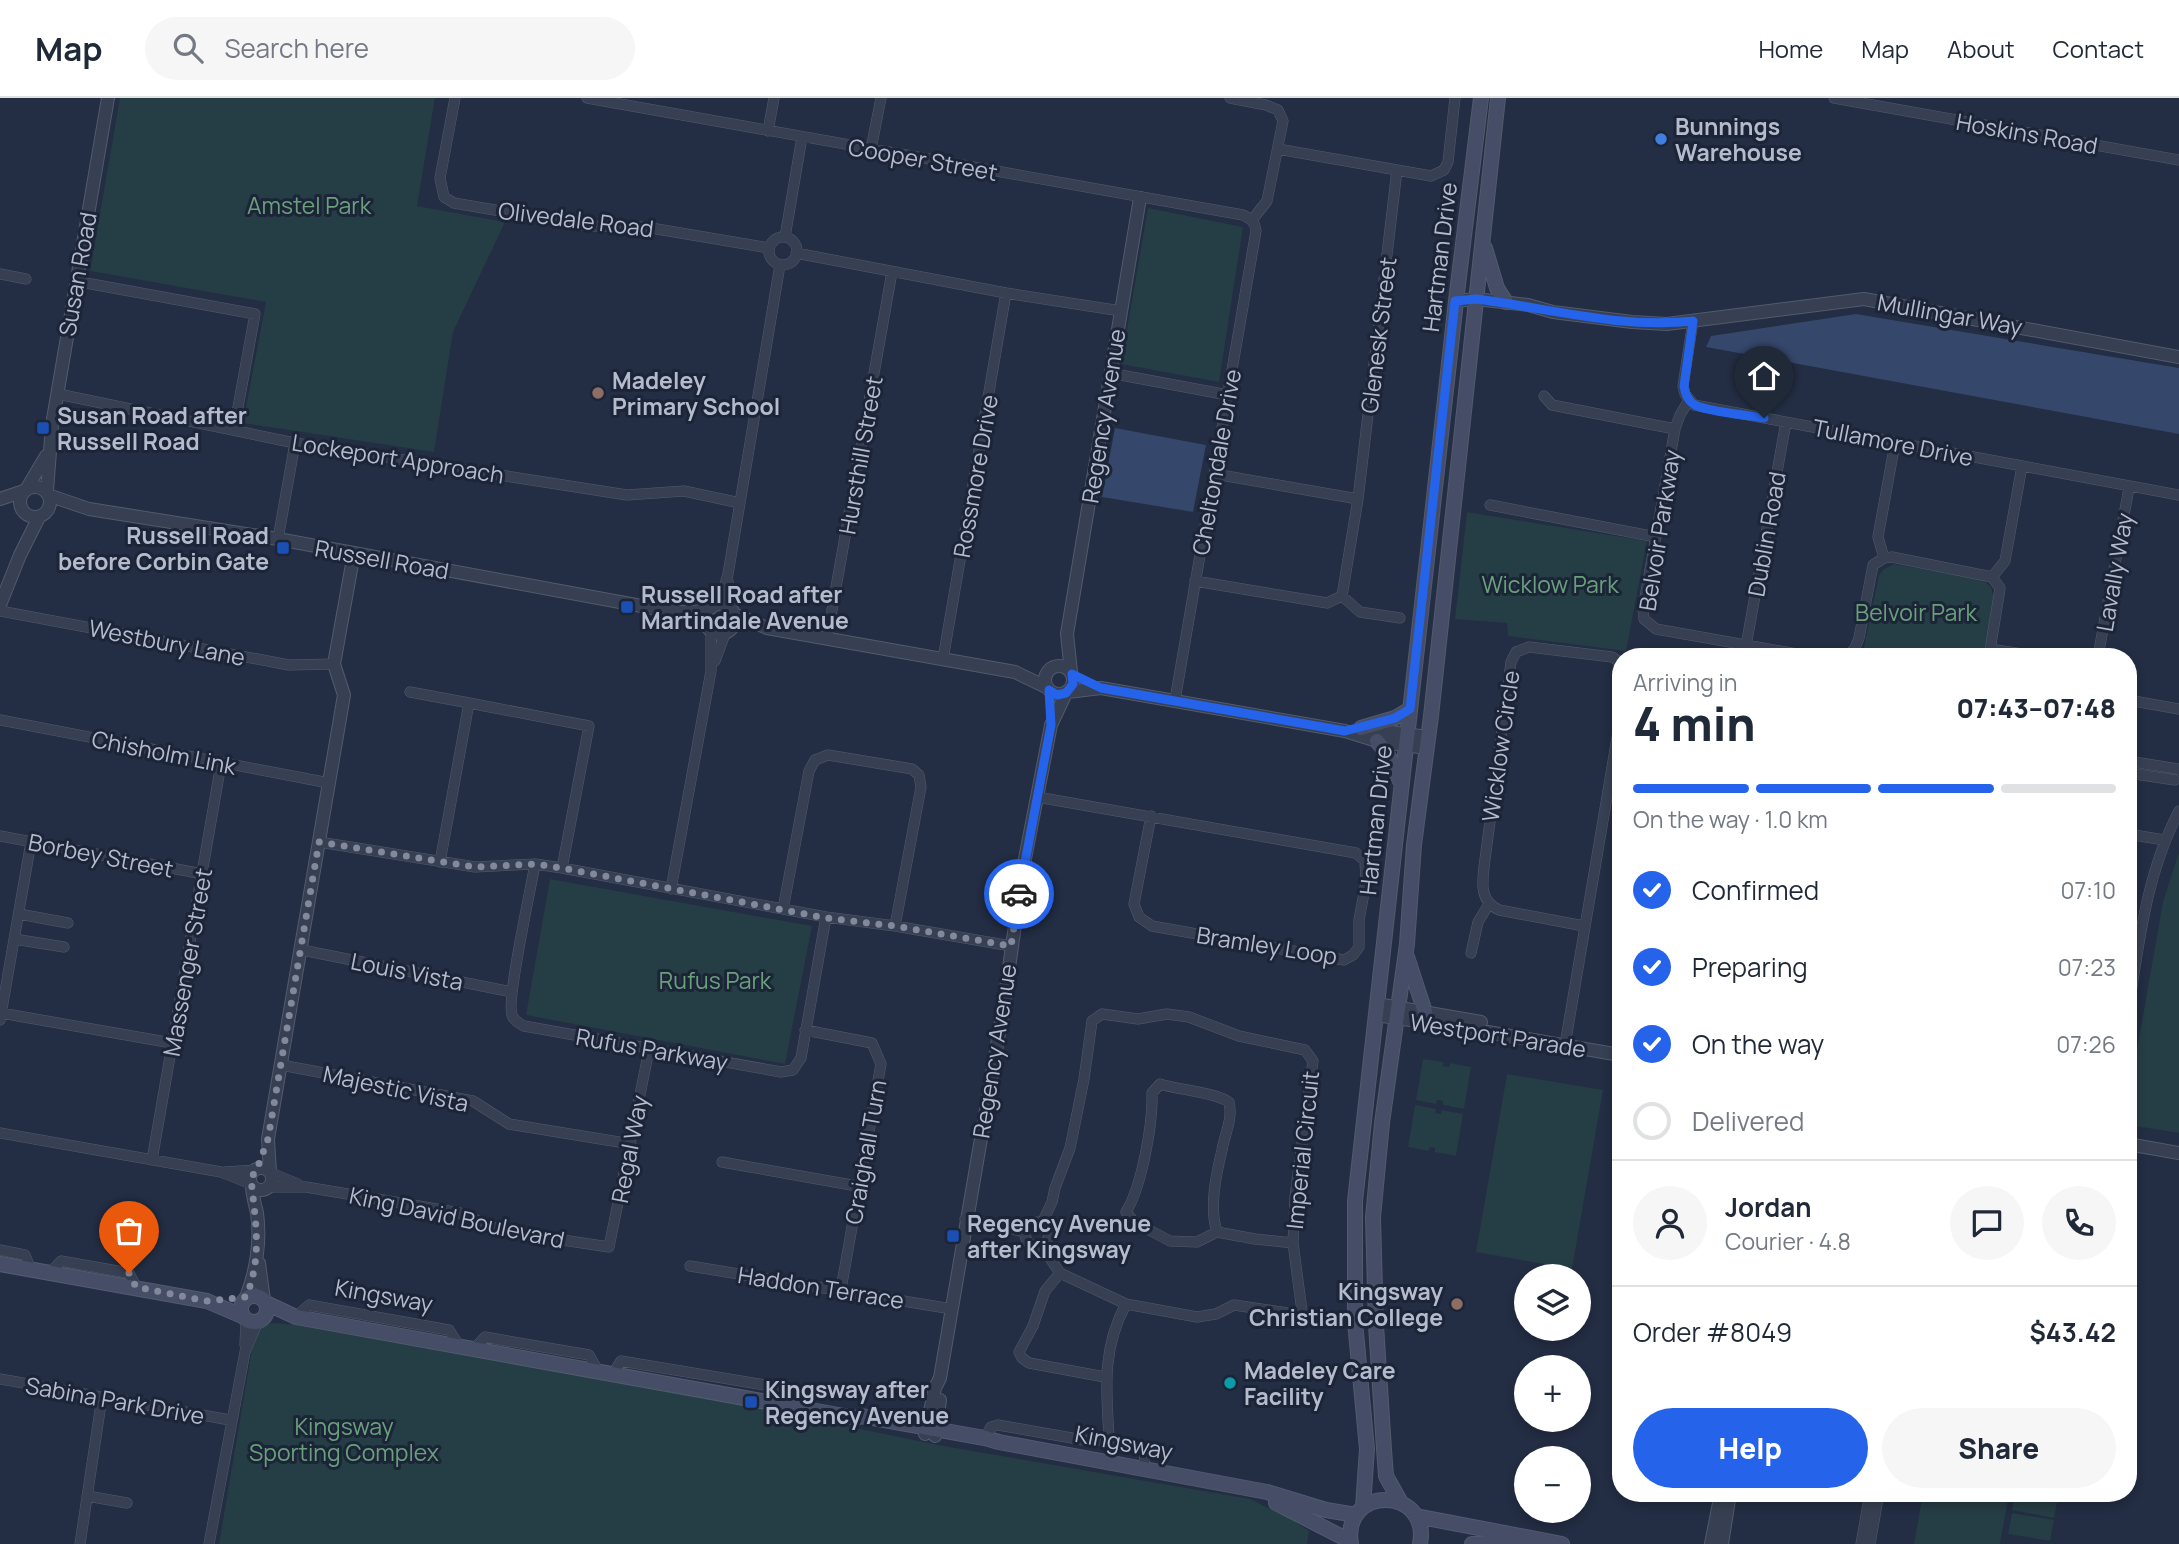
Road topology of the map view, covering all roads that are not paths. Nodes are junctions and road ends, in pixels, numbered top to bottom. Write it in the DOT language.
graph roads {
  1 [pos="108,98"];
  2 [pos="455,98"];
  3 [pos="587,98"];
  4 [pos="774,98"];
  5 [pos="881,98"];
  6 [pos="1232,98"];
  7 [pos="1455,98"];
  8 [pos="1481,98"];
  9 [pos="1498,98"];
  10 [pos="1834,98"];
  11 [pos="768,131"];
  12 [pos="802,137"];
  13 [pos="871,149"];
  14 [pos="1278,149"];
  15 [pos="2179,160"];
  16 [pos="1397,170"];
  17 [pos="1140,198"];
  18 [pos="1254,222"];
  19 [pos="785,237"];
  20 [pos="1483,240"];
  21 [pos="769,248"];
  22 [pos="796,253"];
  23 [pos="780,265"];
  24 [pos="892,272"];
  25 [pos="0,274"];
  26 [pos="26,279"];
  27 [pos="75,281"];
  28 [pos="1006,293"];
  29 [pos="1455,301"];
  30 [pos="1506,302"];
  31 [pos="1476,303"];
  32 [pos="1121,311"];
  33 [pos="1553,312"];
  34 [pos="1693,321"];
  35 [pos="2179,357"];
  36 [pos="1110,373"];
  37 [pos="58,394"];
  38 [pos="1228,395"];
  39 [pos="1544,396"];
  40 [pos="1689,400"];
  41 [pos="1786,422"];
  42 [pos="234,429"];
  43 [pos="1675,429"];
  44 [pos="295,443"];
  45 [pos="1895,443"];
  46 [pos="49,450"];
  47 [pos="2022,466"];
  48 [pos="1215,474"];
  49 [pos="2129,488"];
  50 [pos="25,490"];
  51 [pos="48,493"];
  52 [pos="2179,495"];
  53 [pos="0,499"];
  54 [pos="1358,499"];
  55 [pos="740,503"];
  56 [pos="0,504"];
  57 [pos="1490,505"];
  58 [pos="89,509"];
  59 [pos="22,510"];
  60 [pos="42,515"];
  61 [pos="1656,537"];
  62 [pos="278,539"];
  63 [pos="354,553"];
  64 [pos="20,555"];
  65 [pos="1884,558"];
  66 [pos="728,573"];
  67 [pos="1992,577"];
  68 [pos="1195,581"];
  69 [pos="1342,596"];
  70 [pos="0,605"];
  71 [pos="712,607"];
  72 [pos="0,611"];
  73 [pos="674,612"];
  74 [pos="732,612"];
  75 [pos="1400,618"];
  76 [pos="767,628"];
  77 [pos="710,630"];
  78 [pos="727,633"];
  79 [pos="1067,634"];
  80 [pos="827,638"];
  81 [pos="1746,646"];
  82 [pos="1757,648"];
  83 [pos="1855,648"];
  84 [pos="1991,648"];
  85 [pos="2099,648"];
  86 [pos="1612,657"];
  87 [pos="943,659"];
  88 [pos="334,664"];
  89 [pos="1050,669"];
  90 [pos="711,671"];
  91 [pos="1014,672"];
  92 [pos="1072,673"];
  93 [pos="1101,688"];
  94 [pos="1048,689"];
  95 [pos="410,692"];
  96 [pos="1067,692"];
  97 [pos="1175,701"];
  98 [pos="2137,702"];
  99 [pos="469,703"];
  100 [pos="1410,709"];
  101 [pos="2179,709"];
  102 [pos="0,720"];
  103 [pos="1051,725"];
  104 [pos="1361,728"];
  105 [pos="1345,731"];
  106 [pos="1406,740"];
  107 [pos="1377,741"];
  108 [pos="1427,743"];
  109 [pos="222,764"];
  110 [pos="2137,764"];
  111 [pos="1612,769"];
  112 [pos="2137,774"];
  113 [pos="2178,776"];
  114 [pos="1401,782"];
  115 [pos="329,783"];
  116 [pos="1038,797"];
  117 [pos="2179,811"];
  118 [pos="1151,816"];
  119 [pos="0,836"];
  120 [pos="2137,836"];
  121 [pos="2164,840"];
  122 [pos="31,842"];
  123 [pos="319,842"];
  124 [pos="440,862"];
  125 [pos="535,864"];
  126 [pos="562,868"];
  127 [pos="202,874"];
  128 [pos="671,889"];
  129 [pos="1489,904"];
  130 [pos="783,909"];
  131 [pos="19,914"];
  132 [pos="826,918"];
  133 [pos="68,922"];
  134 [pos="895,926"];
  135 [pos="1584,926"];
  136 [pos="14,939"];
  137 [pos="1011,946"];
  138 [pos="64,947"];
  139 [pos="302,950"];
  140 [pos="1406,953"];
  141 [pos="1471,953"];
  142 [pos="2137,957"];
  143 [pos="512,992"];
  144 [pos="1377,1010"];
  145 [pos="1425,1012"];
  146 [pos="1397,1013"];
  147 [pos="1,1016"];
  148 [pos="805,1030"];
  149 [pos="1566,1041"];
  150 [pos="172,1043"];
  151 [pos="1612,1046"];
  152 [pos="649,1049"];
  153 [pos="1612,1053"];
  154 [pos="281,1065"];
  155 [pos="0,1133"];
  156 [pos="2137,1140"];
  157 [pos="631,1144"];
  158 [pos="2137,1146"];
  159 [pos="2179,1147"];
  160 [pos="2179,1153"];
  161 [pos="152,1160"];
  162 [pos="722,1162"];
  163 [pos="263,1171"];
  164 [pos="221,1172"];
  165 [pos="252,1184"];
  166 [pos="857,1186"];
  167 [pos="306,1187"];
  168 [pos="268,1188"];
  169 [pos="257,1214"];
  170 [pos="965,1219"];
  171 [pos="1042,1223"];
  172 [pos="1025,1231"];
  173 [pos="1217,1232"];
  174 [pos="1293,1243"];
  175 [pos="1041,1245"];
  176 [pos="609,1247"];
  177 [pos="0,1250"];
  178 [pos="257,1252"];
  179 [pos="0,1264"];
  180 [pos="690,1266"];
  181 [pos="32,1270"];
  182 [pos="1060,1273"];
  183 [pos="841,1289"];
  184 [pos="245,1298"];
  185 [pos="206,1301"];
  186 [pos="265,1301"];
  187 [pos="1126,1304"];
  188 [pos="952,1309"];
  189 [pos="294,1316"];
  190 [pos="252,1319"];
  191 [pos="1105,1377"];
  192 [pos="0,1379"];
  193 [pos="102,1397"];
  194 [pos="230,1420"];
  195 [pos="931,1432"];
  196 [pos="1109,1436"];
  197 [pos="992,1440"];
  198 [pos="1143,1469"];
  199 [pos="1240,1487"];
  200 [pos="87,1496"];
  201 [pos="1399,1501"];
  202 [pos="1719,1502"];
  203 [pos="1728,1502"];
  204 [pos="1868,1502"];
  205 [pos="1877,1502"];
  206 [pos="127,1503"];
  207 [pos="1359,1511"];
  208 [pos="1416,1516"];
  209 [pos="1350,1542"];
  210 [pos="1513,1543"];
  211 [pos="80,1544"];
  212 [pos="209,1544"];
  213 [pos="1420,1544"];
  214 [pos="1472,1544"];
  215 [pos="1558,1544"];
  216 [pos="1712,1544"];
  217 [pos="1721,1544"];
  218 [pos="1860,1544"];
  219 [pos="1870,1544"];
  1 -- 27 [label="street, Susan Road"];
  2 -- 21 [label="street, Olivedale Road"];
  3 -- 11 [label="street, Cooper Street"];
  4 -- 11 [label="street"];
  5 -- 13 [label="street"];
  6 -- 14 [label="street"];
  7 -- 16 [label="street"];
  8 -- 29 [label="main road, Hartman Drive"];
  9 -- 20 [label="main road, Hartman Drive"];
  10 -- 15 [label="street, Hoskins Road"];
  11 -- 12 [label="street, Cooper Street"];
  12 -- 13 [label="street, Cooper Street"];
  12 -- 19 [label="street"];
  13 -- 17 [label="street, Cooper Street"];
  14 -- 16 [label="street"];
  14 -- 18 [label="street"];
  16 -- 54 [label="street, Glenesk Street"];
  17 -- 18 [label="street, Cooper Street"];
  17 -- 32 [label="street, Regency Avenue"];
  18 -- 38 [label="street, Cheltondale Drive"];
  19 -- 21 [label="street"];
  19 -- 22 [label="street"];
  20 -- 30 [label="main road"];
  20 -- 31 [label="main road, Hartman Drive"];
  21 -- 23 [label="street"];
  22 -- 23 [label="street"];
  22 -- 24 [label="street"];
  23 -- 55 [label="street"];
  24 -- 28 [label="street"];
  24 -- 80 [label="street, Hursthill Street"];
  25 -- 26 [label="street"];
  27 -- 37 [label="street, Susan Road"];
  27 -- 42 [label="street"];
  28 -- 32 [label="street"];
  28 -- 87 [label="street, Rossmore Drive"];
  29 -- 31 [label="street, Mullingar Way"];
  29 -- 100 [label="main road, Hartman Drive"];
  30 -- 31 [label="street, Mullingar Way"];
  30 -- 33 [label="street, Mullingar Way"];
  31 -- 33 [label="street, Mullingar Way"];
  31 -- 108 [label="main road, Hartman Drive"];
  32 -- 36 [label="street, Regency Avenue"];
  33 -- 34 [label="street, Mullingar Way"];
  34 -- 35 [label="street, Mullingar Way"];
  34 -- 40 [label="street"];
  36 -- 38 [label="street"];
  36 -- 79 [label="street, Regency Avenue"];
  37 -- 42 [label="street, Lockeport Approach"];
  37 -- 46 [label="street, Susan Road"];
  38 -- 48 [label="street, Cheltondale Drive"];
  39 -- 43 [label="street"];
  40 -- 41 [label="street, Tullamore Drive"];
  40 -- 43 [label="street, Belvoir Parkway"];
  41 -- 45 [label="street, Tullamore Drive"];
  41 -- 81 [label="street, Dublin Road"];
  42 -- 44 [label="street, Lockeport Approach"];
  43 -- 61 [label="street, Belvoir Parkway"];
  44 -- 55 [label="street, Lockeport Approach"];
  44 -- 62 [label="street"];
  45 -- 47 [label="street, Tullamore Drive"];
  45 -- 65 [label="street"];
  46 -- 50 [label="street, Susan Road"];
  46 -- 51 [label="street, Susan Road"];
  47 -- 49 [label="street, Tullamore Drive"];
  47 -- 67 [label="street"];
  48 -- 54 [label="street"];
  48 -- 68 [label="street, Cheltondale Drive"];
  49 -- 52 [label="street, Tullamore Drive"];
  49 -- 85 [label="street, Lavally Way"];
  50 -- 51 [label="street"];
  50 -- 53 [label="street"];
  50 -- 59 [label="street"];
  51 -- 58 [label="street, Russell Road"];
  51 -- 60 [label="street"];
  54 -- 69 [label="street, Glenesk Street"];
  55 -- 66 [label="street"];
  56 -- 59 [label="street"];
  57 -- 61 [label="street"];
  58 -- 60 [label="street, Russell Road"];
  58 -- 62 [label="street, Russell Road"];
  59 -- 60 [label="street"];
  59 -- 64 [label="street"];
  60 -- 64 [label="street"];
  61 -- 81 [label="street, Belvoir Parkway"];
  62 -- 63 [label="street, Russell Road"];
  63 -- 73 [label="street, Russell Road"];
  63 -- 88 [label="street"];
  64 -- 70 [label="street"];
  65 -- 67 [label="street"];
  65 -- 83 [label="street"];
  66 -- 71 [label="street"];
  66 -- 74 [label="street"];
  67 -- 84 [label="street"];
  68 -- 69 [label="street"];
  68 -- 97 [label="street, Cheltondale Drive"];
  69 -- 75 [label="street"];
  71 -- 73 [label="street, Russell Road"];
  71 -- 74 [label="street"];
  71 -- 77 [label="street"];
  72 -- 88 [label="street, Westbury Lane"];
  73 -- 77 [label="street, Russell Road"];
  74 -- 76 [label="street"];
  74 -- 78 [label="street"];
  76 -- 78 [label="street"];
  76 -- 80 [label="street"];
  77 -- 78 [label="street"];
  77 -- 90 [label="street"];
  78 -- 90 [label="street"];
  79 -- 89 [label="street, Regency Avenue"];
  79 -- 92 [label="street, Regency Avenue"];
  80 -- 87 [label="street"];
  81 -- 82 [label="street, Belvoir Parkway"];
  86 -- 129 [label="street, Wicklow Circle"];
  87 -- 91 [label="street"];
  88 -- 115 [label="street"];
  89 -- 91 [label="street"];
  89 -- 92 [label="street"];
  89 -- 94 [label="street"];
  90 -- 128 [label="street"];
  91 -- 94 [label="street"];
  92 -- 93 [label="street"];
  92 -- 96 [label="street"];
  93 -- 96 [label="street"];
  93 -- 97 [label="street"];
  94 -- 96 [label="street"];
  94 -- 103 [label="street, Regency Avenue"];
  95 -- 99 [label="street"];
  96 -- 103 [label="street, Regency Avenue"];
  97 -- 105 [label="street"];
  98 -- 101 [label="street"];
  99 -- 124 [label="street"];
  99 -- 126 [label="street"];
  100 -- 104 [label="main road"];
  100 -- 106 [label="main road, Hartman Drive"];
  102 -- 109 [label="street, Chisholm Link"];
  103 -- 116 [label="street, Regency Avenue"];
  104 -- 105 [label="street"];
  104 -- 106 [label="street"];
  105 -- 107 [label="street"];
  106 -- 107 [label="street"];
  106 -- 108 [label="street"];
  106 -- 114 [label="main road, Hartman Drive"];
  107 -- 114 [label="main road"];
  108 -- 140 [label="main road, Hartman Drive"];
  109 -- 115 [label="street, Chisholm Link"];
  109 -- 127 [label="street, Massenger Street"];
  110 -- 113 [label="street"];
  111 -- 135 [label="street"];
  112 -- 113 [label="street"];
  114 -- 144 [label="main road, Hartman Drive"];
  115 -- 123 [label="street"];
  116 -- 118 [label="street, Bramley Loop"];
  116 -- 137 [label="street, Regency Avenue"];
  117 -- 121 [label="street"];
  118 -- 118 [label="street, Bramley Loop"];
  119 -- 122 [label="street, Borbey Street"];
  120 -- 121 [label="street"];
  121 -- 142 [label="street"];
  122 -- 127 [label="street, Borbey Street"];
  122 -- 131 [label="street"];
  123 -- 124 [label="street"];
  123 -- 139 [label="street"];
  124 -- 125 [label="street"];
  125 -- 126 [label="street"];
  125 -- 143 [label="street, Rufus Parkway"];
  126 -- 128 [label="street"];
  127 -- 150 [label="street, Massenger Street"];
  128 -- 130 [label="street"];
  129 -- 135 [label="street"];
  129 -- 141 [label="street"];
  130 -- 132 [label="street"];
  130 -- 134 [label="street"];
  131 -- 133 [label="street"];
  131 -- 136 [label="street"];
  132 -- 134 [label="street"];
  132 -- 148 [label="street, Rufus Parkway"];
  134 -- 137 [label="street"];
  135 -- 149 [label="street"];
  136 -- 138 [label="street"];
  136 -- 147 [label="street"];
  137 -- 170 [label="street, Regency Avenue"];
  139 -- 143 [label="street, Louis Vista"];
  139 -- 154 [label="street"];
  140 -- 145 [label="main road"];
  140 -- 146 [label="main road, Hartman Drive"];
  143 -- 152 [label="street, Rufus Parkway"];
  144 -- 146 [label="street, Westport Parade"];
  144 -- 207 [label="main road, Hartman Drive"];
  145 -- 146 [label="street, Westport Parade"];
  145 -- 149 [label="street, Westport Parade"];
  146 -- 149 [label="street, Westport Parade"];
  146 -- 201 [label="main road, Hartman Drive"];
  147 -- 150 [label="street"];
  148 -- 152 [label="street, Rufus Parkway"];
  148 -- 166 [label="street, Craighall Turn"];
  149 -- 151 [label="street, Westport Parade"];
  149 -- 153 [label="street, Westport Parade"];
  150 -- 161 [label="street, Massenger Street"];
  152 -- 157 [label="street, Regal Way"];
  154 -- 157 [label="street, Majestic Vista"];
  154 -- 163 [label="street"];
  155 -- 161 [label="street, King David Boulevard"];
  156 -- 159 [label="street"];
  157 -- 176 [label="street, Regal Way"];
  158 -- 160 [label="street"];
  161 -- 164 [label="street, King David Boulevard"];
  162 -- 166 [label="street"];
  163 -- 164 [label="street, King David Boulevard"];
  163 -- 165 [label="street"];
  163 -- 167 [label="street, King David Boulevard"];
  163 -- 168 [label="street"];
  164 -- 165 [label="street, King David Boulevard"];
  165 -- 168 [label="street"];
  165 -- 169 [label="street"];
  166 -- 183 [label="street, Craighall Turn"];
  167 -- 168 [label="street, King David Boulevard"];
  167 -- 176 [label="street, King David Boulevard"];
  168 -- 169 [label="street"];
  169 -- 178 [label="street"];
  170 -- 172 [label="street"];
  170 -- 188 [label="street, Regency Avenue"];
  171 -- 172 [label="street"];
  171 -- 174 [label="street, Imperial Circuit"];
  171 -- 175 [label="street, Imperial Circuit"];
  172 -- 175 [label="street"];
  173 -- 173 [label="street"];
  173 -- 174 [label="street"];
  174 -- 187 [label="street, Imperial Circuit"];
  175 -- 182 [label="street"];
  177 -- 181 [label="street, Kingsway"];
  178 -- 184 [label="street"];
  178 -- 186 [label="street"];
  179 -- 181 [label="main road, Kingsway"];
  180 -- 183 [label="street, Haddon Terrace"];
  181 -- 185 [label="main road, Kingsway"];
  182 -- 187 [label="street, Imperial Circuit"];
  182 -- 191 [label="street"];
  183 -- 188 [label="street, Haddon Terrace"];
  184 -- 185 [label="main road, Kingsway"];
  184 -- 186 [label="main road, Kingsway"];
  184 -- 190 [label="main road"];
  185 -- 190 [label="main road, Kingsway"];
  186 -- 189 [label="main road, Kingsway"];
  186 -- 190 [label="main road"];
  187 -- 191 [label="street"];
  188 -- 195 [label="street, Regency Avenue"];
  189 -- 190 [label="main road, Kingsway"];
  189 -- 195 [label="main road, Kingsway"];
  190 -- 194 [label="street"];
  191 -- 196 [label="street"];
  192 -- 193 [label="street, Sabina Park Drive"];
  193 -- 194 [label="street, Sabina Park Drive"];
  193 -- 200 [label="street"];
  194 -- 212 [label="street"];
  195 -- 197 [label="main road, Kingsway"];
  196 -- 197 [label="street"];
  196 -- 198 [label="street"];
  197 -- 198 [label="main road, Kingsway"];
  198 -- 199 [label="main road, Kingsway"];
  199 -- 207 [label="main road, Kingsway"];
  199 -- 209 [label="main road, Kingsway"];
  200 -- 206 [label="street"];
  200 -- 211 [label="street"];
  201 -- 207 [label="main road"];
  201 -- 208 [label="main road"];
  202 -- 216 [label="street"];
  203 -- 217 [label="street"];
  204 -- 218 [label="street"];
  205 -- 219 [label="street"];
  207 -- 209 [label="main road, Hartman Drive"];
  208 -- 213 [label="main road"];
  208 -- 215 [label="main road"];
  210 -- 214 [label="main road"];
  210 -- 215 [label="main road"];
}
